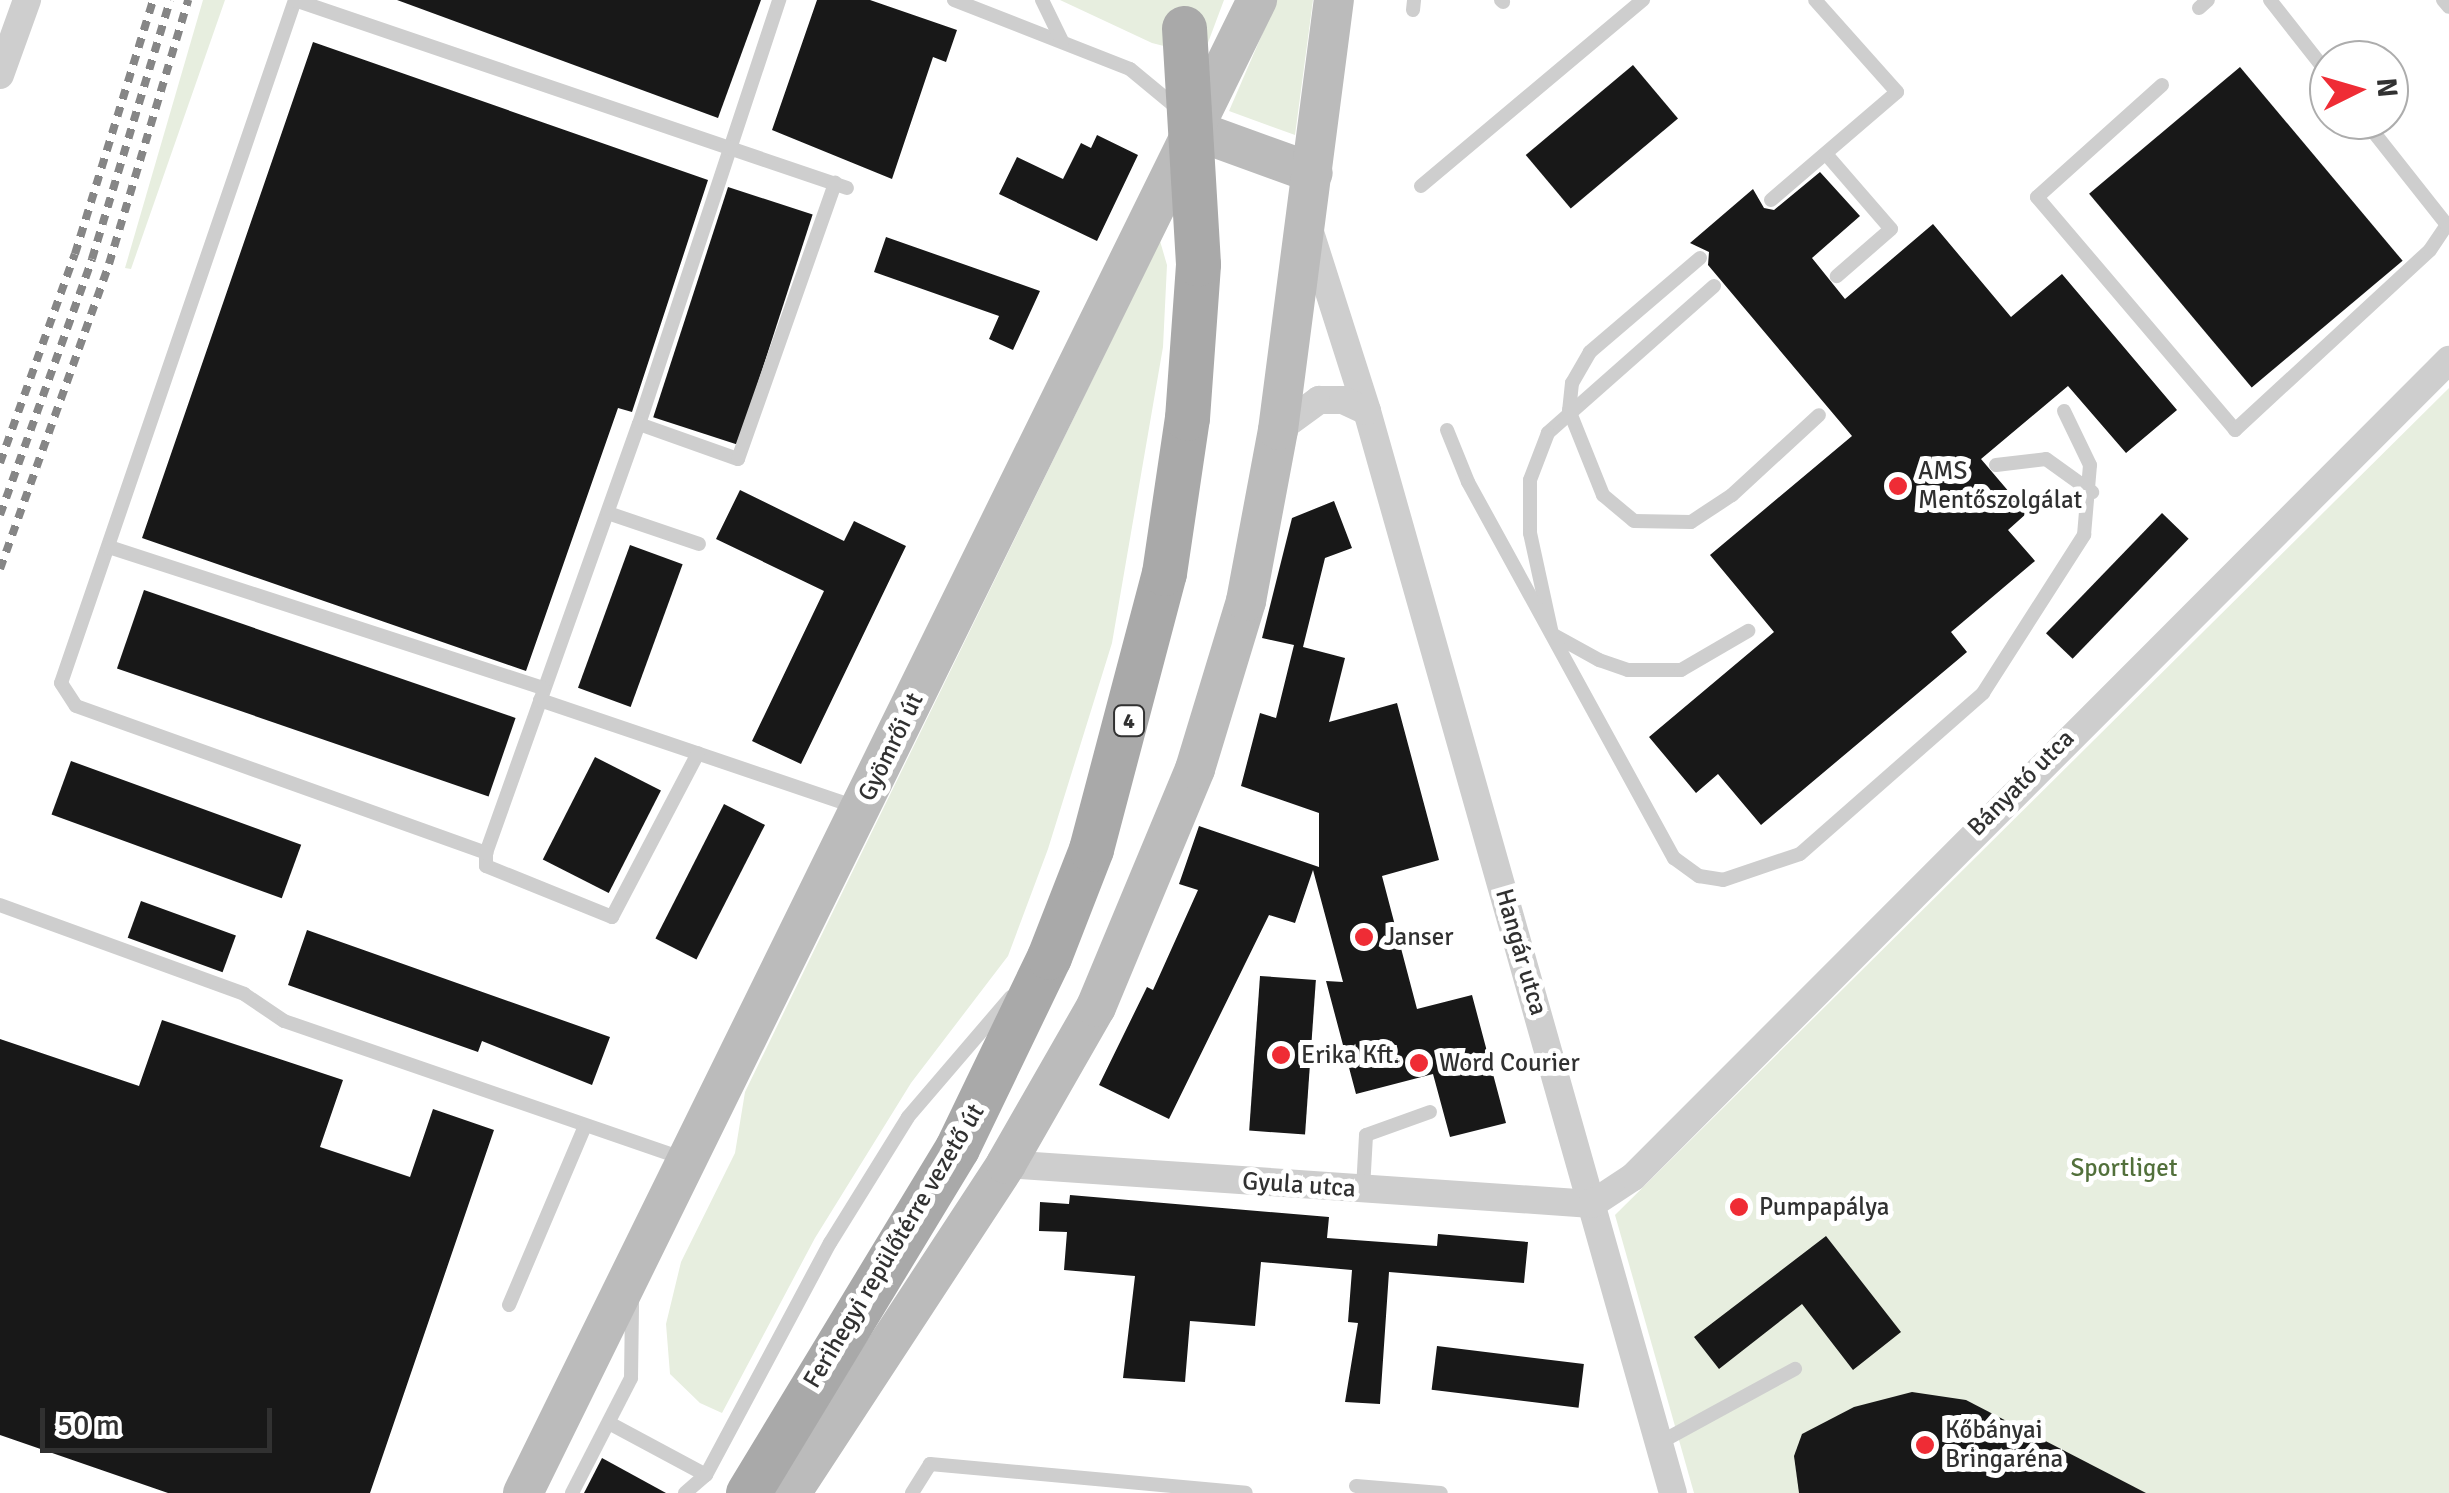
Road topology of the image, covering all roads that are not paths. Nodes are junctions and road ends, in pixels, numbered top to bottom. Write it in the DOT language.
graph roads {
  1 [pos="27,0"];
  2 [pos="295,0"];
  3 [pos="779,0"];
  4 [pos="954,0"];
  5 [pos="1042,0"];
  6 [pos="1258,0"];
  7 [pos="1334,0"];
  8 [pos="1643,0"];
  9 [pos="1815,0"];
  10 [pos="2270,0"];
  11 [pos="2443,0"];
  12 [pos="2449,6"];
  13 [pos="1182,14"];
  14 [pos="1062,41"];
  15 [pos="2309,50"];
  16 [pos="0,75"];
  17 [pos="2162,85"];
  18 [pos="1197,131"];
  19 [pos="2380,140"];
  20 [pos="729,149"];
  21 [pos="1826,154"];
  22 [pos="1313,172"];
  23 [pos="1421,186"];
  24 [pos="1771,200"];
  25 [pos="1306,220"];
  26 [pos="1700,258"];
  27 [pos="1837,276"];
  28 [pos="1714,286"];
  29 [pos="2449,360"];
  30 [pos="1569,410"];
  31 [pos="1367,411"];
  32 [pos="2064,411"];
  33 [pos="1819,416"];
  34 [pos="639,424"];
  35 [pos="1278,430"];
  36 [pos="1447,430"];
  37 [pos="1996,464"];
  38 [pos="2092,492"];
  39 [pos="608,512"];
  40 [pos="699,544"];
  41 [pos="109,547"];
  42 [pos="1748,631"];
  43 [pos="1552,634"];
  44 [pos="542,694"];
  45 [pos="698,753"];
  46 [pos="860,808"];
  47 [pos="486,853"];
  48 [pos="0,905"];
  49 [pos="1049,957"];
  50 [pos="1430,1112"];
  51 [pos="585,1126"];
  52 [pos="686,1159"];
  53 [pos="1006,1164"];
  54 [pos="1364,1189"];
  55 [pos="1592,1204"];
  56 [pos="633,1266"];
  57 [pos="509,1305"];
  58 [pos="1795,1370"];
  59 [pos="609,1423"];
  60 [pos="1659,1444"];
  61 [pos="706,1474"];
  62 [pos="1356,1486"];
  63 [pos="523,1493"];
  64 [pos="572,1493"];
  65 [pos="685,1493"];
  66 [pos="748,1493"];
  67 [pos="792,1493"];
  68 [pos="912,1493"];
  69 [pos="1246,1493"];
  70 [pos="1441,1493"];
  71 [pos="1674,1493"];
  1 -- 16 [label="street"];
  2 -- 20 [label="lane"];
  2 -- 41 [label="lane"];
  3 -- 20 [label="lane"];
  4 -- 14 [label="lane"];
  5 -- 14 [label="lane"];
  6 -- 18 [label="street, Gyömrői út"];
  7 -- 22 [label="street"];
  8 -- 23 [label="lane"];
  9 -- 21 [label="lane"];
  10 -- 15 [label="lane"];
  11 -- 12 [label="lane"];
  13 -- 49 [label="main road, Ferihegyi repülőtérre vezető út / 4, bridge"];
  14 -- 18 [label="lane"];
  17 -- 19 [label="lane"];
  18 -- 22 [label="street"];
  18 -- 46 [label="street, Gyömrői út"];
  20 -- 34 [label="lane"];
  20 -- 34 [label="lane"];
  21 -- 24 [label="lane"];
  21 -- 27 [label="lane"];
  22 -- 25 [label="street"];
  25 -- 31 [label="street, Hangár utca"];
  25 -- 35 [label="street"];
  26 -- 30 [label="lane"];
  28 -- 30 [label="lane"];
  29 -- 55 [label="street, Bányató utca"];
  30 -- 33 [label="lane"];
  30 -- 43 [label="lane"];
  31 -- 35 [label="street"];
  31 -- 55 [label="street, Hangár utca"];
  32 -- 38 [label="lane"];
  34 -- 39 [label="lane"];
  35 -- 53 [label="street"];
  36 -- 43 [label="lane"];
  37 -- 38 [label="lane"];
  38 -- 43 [label="lane"];
  39 -- 40 [label="lane"];
  39 -- 44 [label="lane"];
  41 -- 44 [label="lane"];
  41 -- 47 [label="lane"];
  42 -- 43 [label="lane"];
  44 -- 45 [label="lane"];
  44 -- 47 [label="lane"];
  45 -- 46 [label="lane"];
  45 -- 47 [label="lane"];
  46 -- 52 [label="street, Gyömrői út"];
  48 -- 51 [label="lane"];
  49 -- 61 [label="lane"];
  49 -- 66 [label="main road, Ferihegyi repülőtérre vezető út / 4"];
  50 -- 54 [label="lane"];
  51 -- 52 [label="lane"];
  51 -- 57 [label="lane"];
  52 -- 56 [label="street, Gyömrői út"];
  53 -- 54 [label="street, Gyula utca"];
  53 -- 67 [label="street"];
  54 -- 55 [label="street, Gyula utca"];
  55 -- 60 [label="street, Hangár utca"];
  56 -- 59 [label="lane"];
  56 -- 63 [label="street, Gyömrői út"];
  58 -- 60 [label="lane"];
  59 -- 61 [label="lane"];
  59 -- 64 [label="lane"];
  60 -- 71 [label="street, Hangár utca"];
  61 -- 65 [label="lane"];
  62 -- 70 [label="lane"];
  68 -- 69 [label="lane"];
}
